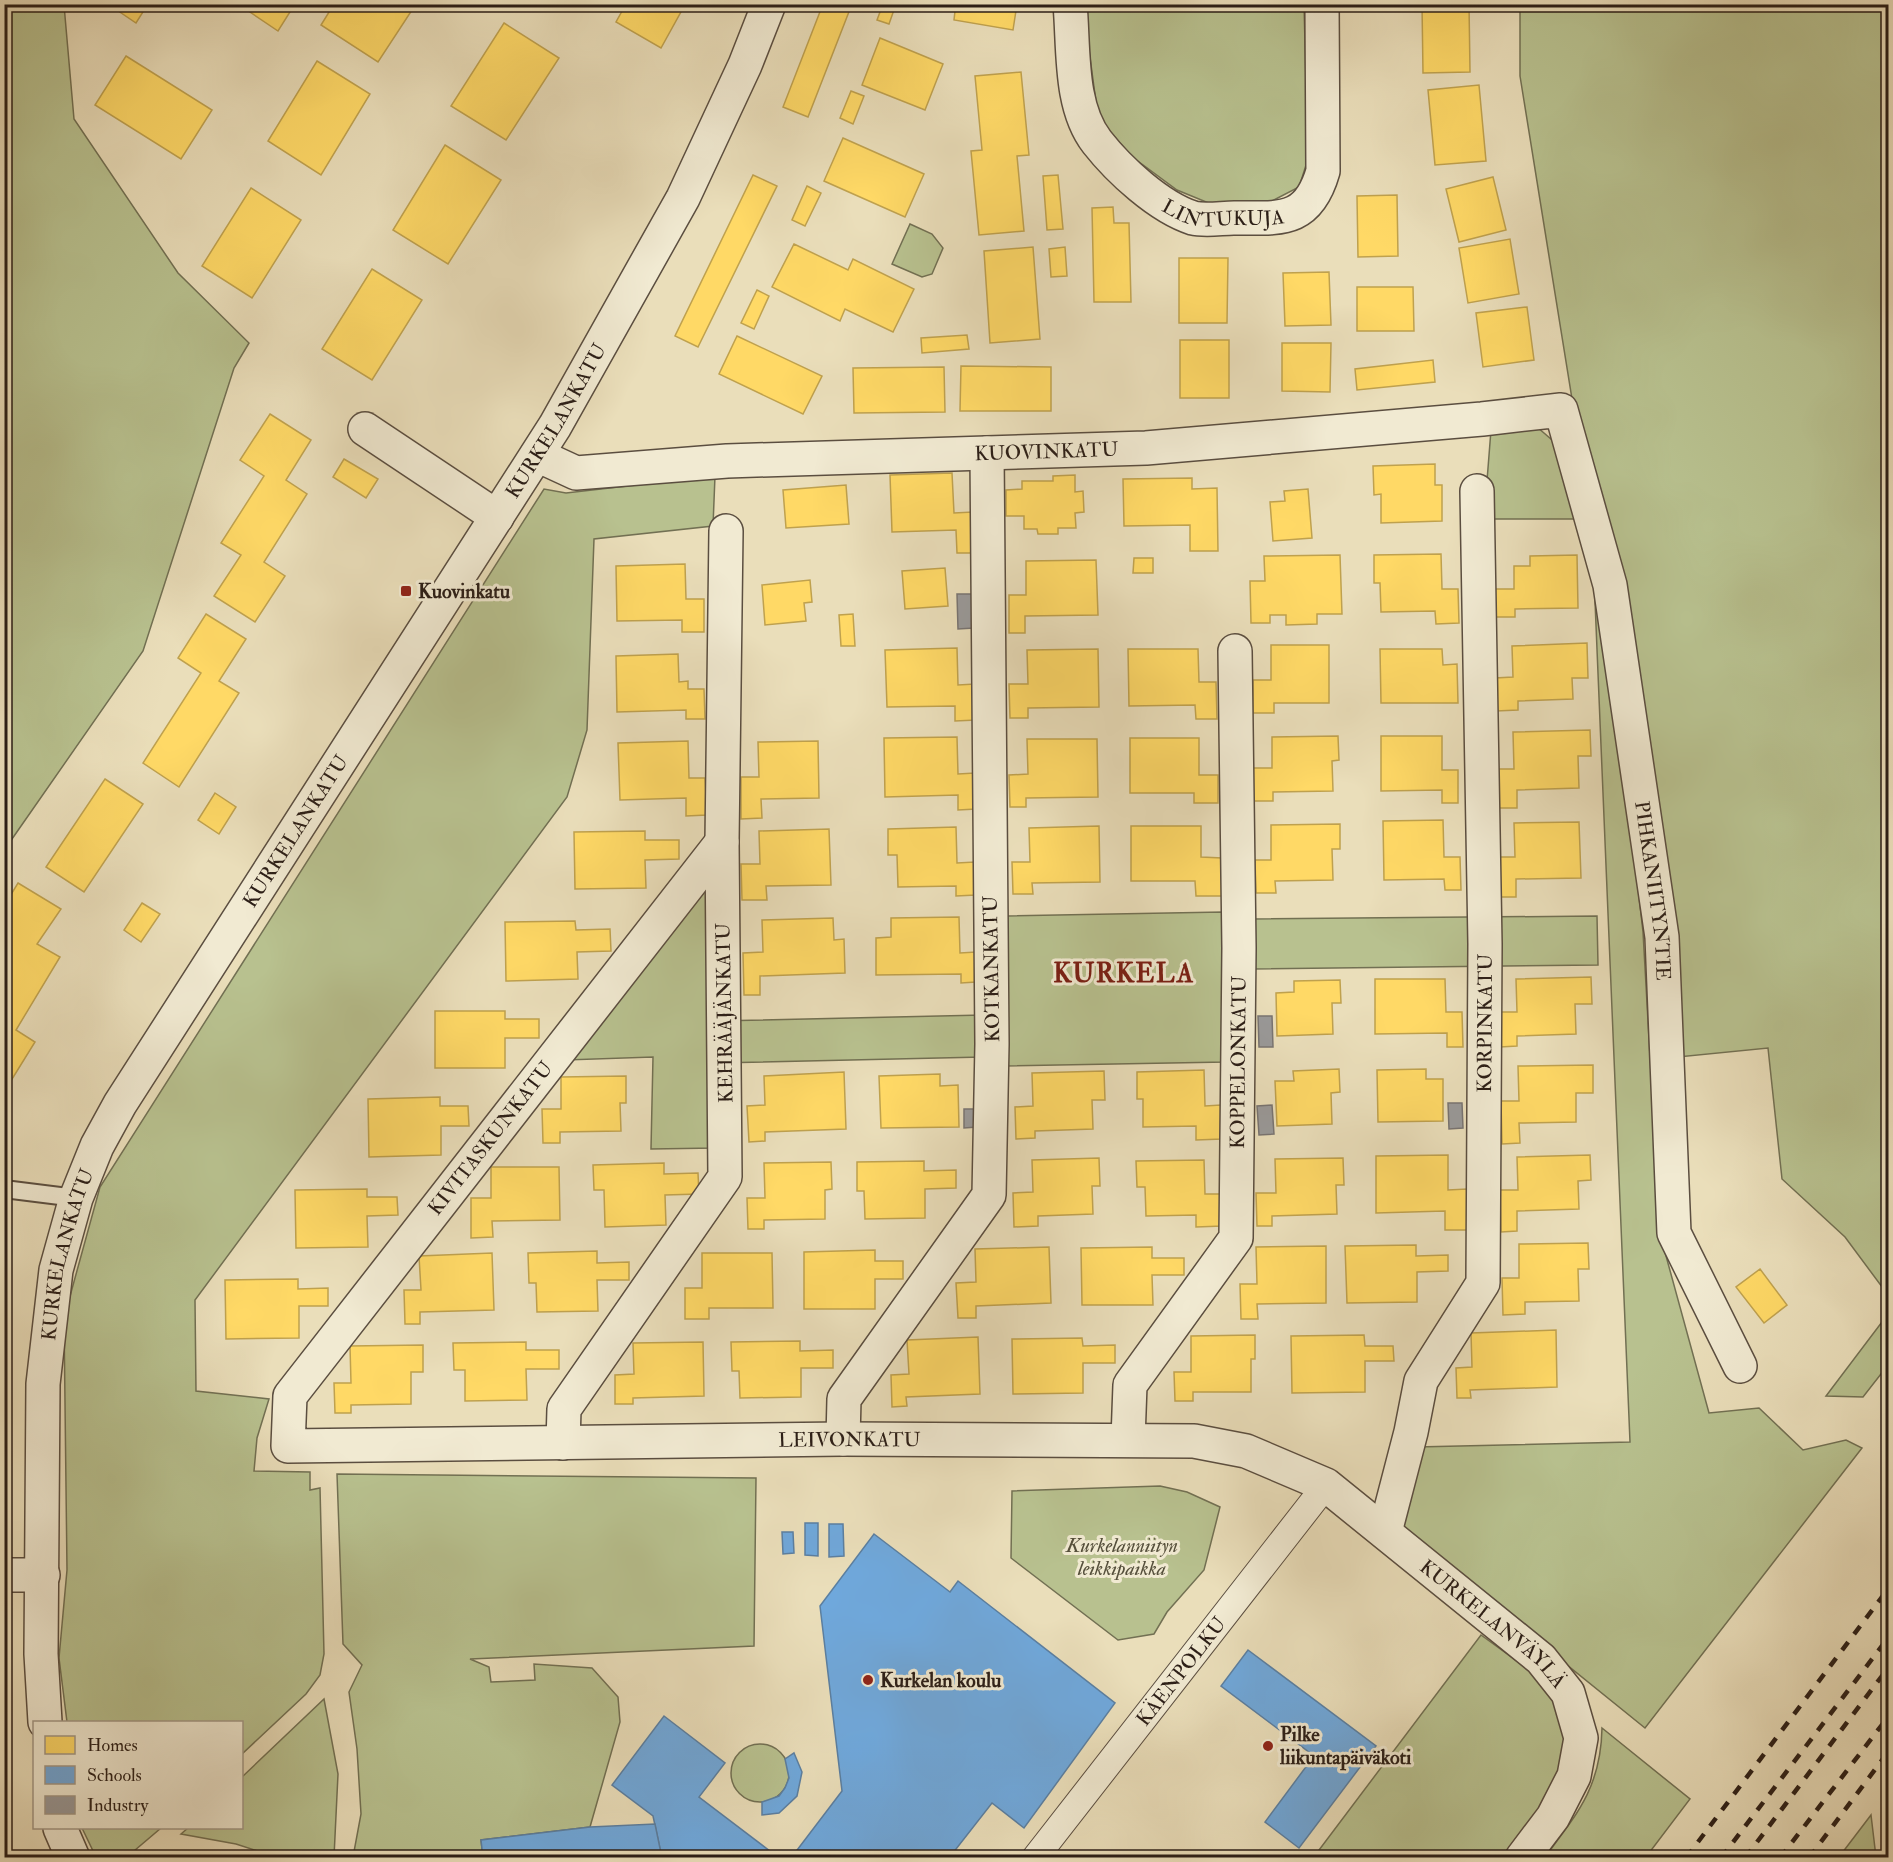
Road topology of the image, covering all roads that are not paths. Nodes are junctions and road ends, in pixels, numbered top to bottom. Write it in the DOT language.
graph roads {
  1 [pos="769,4"];
  2 [pos="1070,4"];
  3 [pos="1322,4"];
  4 [pos="1561,410"];
  5 [pos="365,429"];
  6 [pos="987,453"];
  7 [pos="537,455"];
  8 [pos="1477,490"];
  9 [pos="497,517"];
  10 [pos="726,531"];
  11 [pos="1235,651"];
  12 [pos="722,842"];
  13 [pos="4,1189"];
  14 [pos="76,1198"];
  15 [pos="1740,1366"];
  16 [pos="843,1439"];
  17 [pos="1128,1439"];
  18 [pos="563,1443"];
  19 [pos="288,1446"];
  20 [pos="1326,1485"];
  21 [pos="1385,1532"];
  22 [pos="4,1575"];
  23 [pos="43,1575"];
  24 [pos="45,1721"];
  25 [pos="61,1829"];
  26 [pos="73,1857"];
  27 [pos="1035,1857"];
  28 [pos="1522,1857"];
  1 -- 7 [label="street, KURKELANKATU"];
  2 -- 3 [label="street, LINTUKUJA"];
  4 -- 6 [label="street, KUOVINKATU"];
  4 -- 15 [label="street, PIHKANIITYNTIE"];
  5 -- 9 [label="street"];
  6 -- 7 [label="street, KUOVINKATU"];
  6 -- 16 [label="street, KOTKANKATU"];
  7 -- 9 [label="street, KURKELANKATU"];
  8 -- 21 [label="street, KORPINKATU"];
  9 -- 14 [label="street, KURKELANKATU"];
  10 -- 12 [label="street, KEHRÄÄJÄNKATU"];
  11 -- 17 [label="street, KOPPELONKATU"];
  12 -- 18 [label="street, KEHRÄÄJÄNKATU"];
  12 -- 19 [label="street, KIVITASKUNKATU"];
  13 -- 14 [label="lane"];
  14 -- 23 [label="street, KURKELANKATU"];
  16 -- 17 [label="street, LEIVONKATU"];
  16 -- 18 [label="street, LEIVONKATU"];
  17 -- 20 [label="street, LEIVONKATU"];
  18 -- 19 [label="street, LEIVONKATU"];
  20 -- 21 [label="street, LEIVONKATU"];
  20 -- 27 [label="street, KÄENPOLKU"];
  21 -- 28 [label="street, KURKELANVÄYLÄ"];
  22 -- 23 [label="street"];
  23 -- 24 [label="street, KURKELANKATU"];
  25 -- 26 [label="street"];
}
